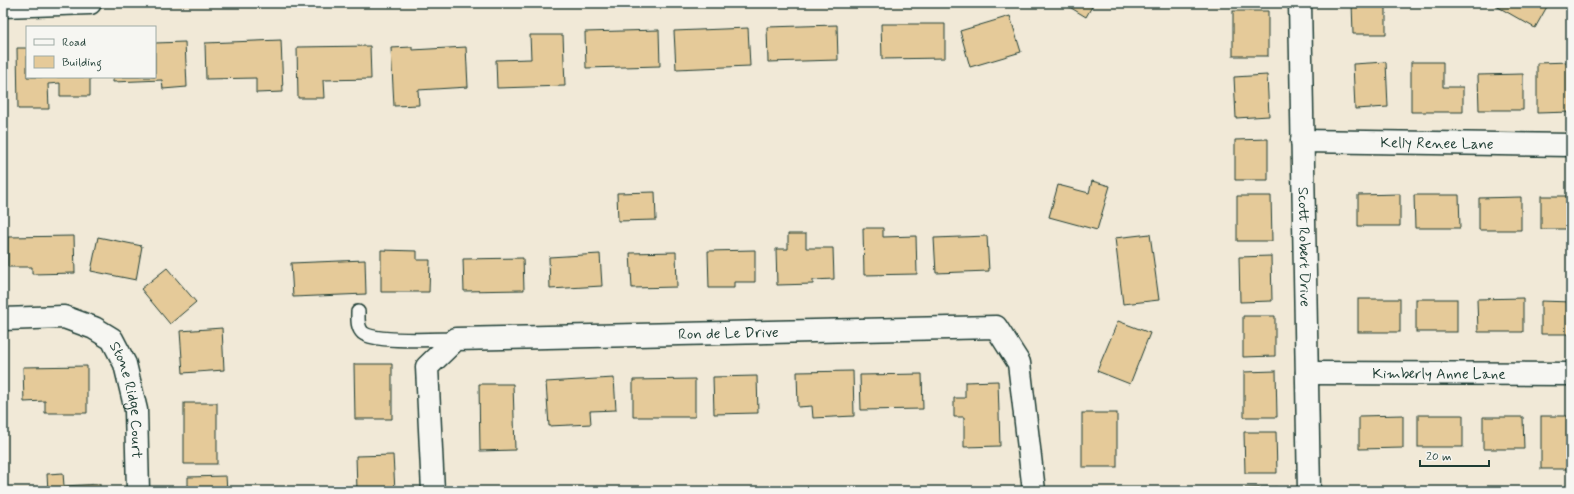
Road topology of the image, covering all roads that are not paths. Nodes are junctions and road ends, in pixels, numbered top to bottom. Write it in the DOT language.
graph roads {
  1 [pos="90,3"];
  2 [pos="1300,3"];
  3 [pos="3,6"];
  4 [pos="1302,141"];
  5 [pos="1571,145"];
  6 [pos="358,312"];
  7 [pos="3,319"];
  8 [pos="456,339"];
  9 [pos="1307,373"];
  10 [pos="1571,374"];
  11 [pos="138,491"];
  12 [pos="432,491"];
  13 [pos="1034,491"];
  14 [pos="1309,491"];
  1 -- 3 [label="street"];
  2 -- 4 [label="street, Scott Robert Drive"];
  4 -- 5 [label="street, Kelly Renee Lane"];
  4 -- 9 [label="street, Scott Robert Drive"];
  6 -- 8 [label="lane"];
  7 -- 11 [label="street, Stone Ridge Court"];
  8 -- 12 [label="street"];
  8 -- 13 [label="street, Ron de Le Drive"];
  9 -- 10 [label="street, Kimberly Anne Lane"];
  9 -- 14 [label="street, Scott Robert Drive"];
}
